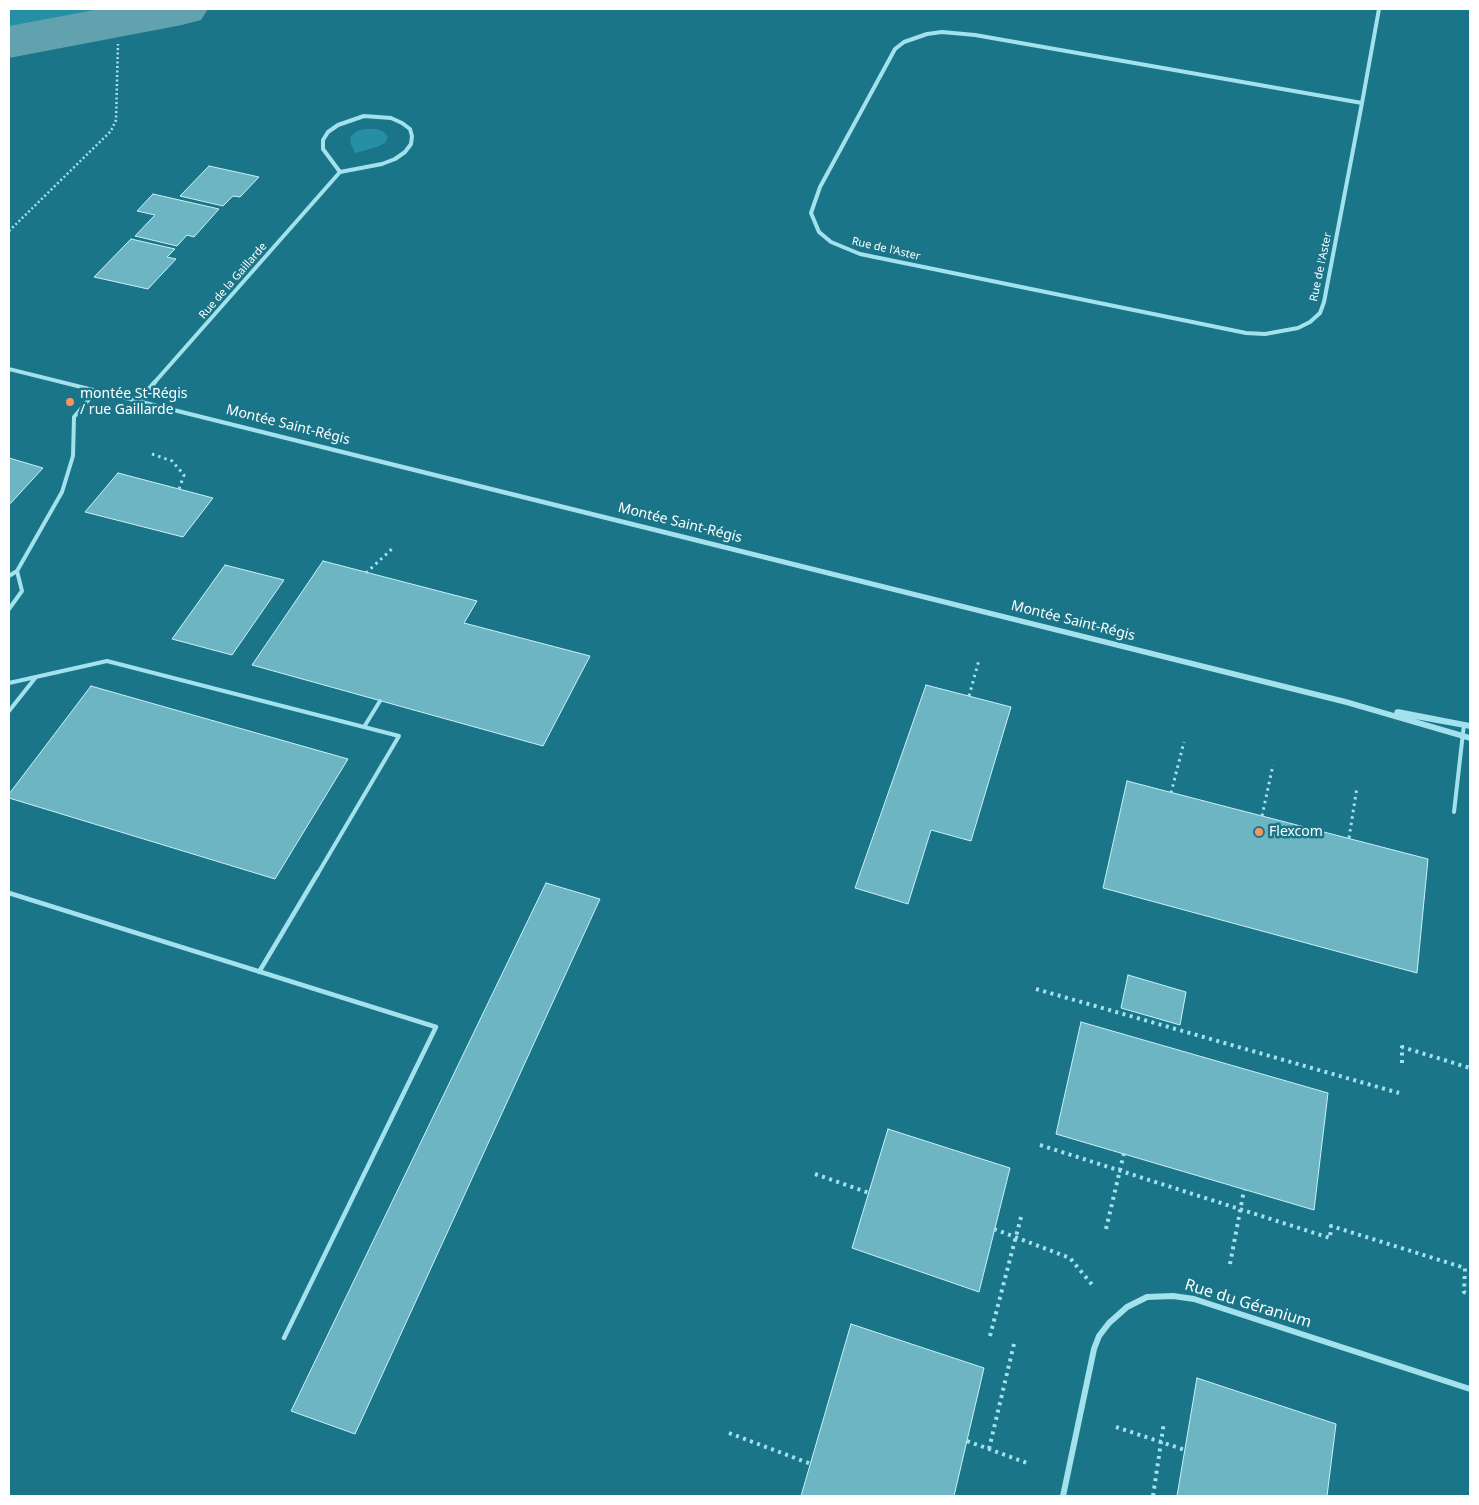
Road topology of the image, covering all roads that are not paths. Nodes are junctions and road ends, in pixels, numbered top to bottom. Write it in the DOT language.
graph roads {
  1 [pos="1379,9"];
  2 [pos="1362,103"];
  3 [pos="340,172"];
  4 [pos="9,369"];
  5 [pos="96,390"];
  6 [pos="138,401"];
  7 [pos="18,571"];
  8 [pos="9,576"];
  9 [pos="9,609"];
  10 [pos="36,677"];
  11 [pos="9,683"];
  12 [pos="380,701"];
  13 [pos="1346,702"];
  14 [pos="9,711"];
  15 [pos="1467,725"];
  16 [pos="364,727"];
  17 [pos="1467,737"];
  18 [pos="1454,812"];
  19 [pos="9,893"];
  20 [pos="259,972"];
  21 [pos="284,1338"];
  22 [pos="1470,1389"];
  23 [pos="1063,1496"];
  1 -- 2 [label="street, Rue de l'Aster"];
  2 -- 2 [label="street, Rue de l'Aster"];
  3 -- 3 [label="street"];
  3 -- 6 [label="street, Rue de la Gaillarde"];
  4 -- 5 [label="street, Montée Saint-Régis"];
  5 -- 6 [label="street, Montée Saint-Régis"];
  5 -- 7 [label="lane"];
  6 -- 13 [label="street, Montée Saint-Régis"];
  7 -- 8 [label="lane"];
  7 -- 9 [label="lane"];
  10 -- 11 [label="lane"];
  10 -- 14 [label="lane"];
  10 -- 16 [label="lane"];
  12 -- 16 [label="lane"];
  13 -- 15 [label="street, Montée Saint-Régis"];
  13 -- 17 [label="street, Montée Saint-Régis"];
  15 -- 17 [label="lane"];
  16 -- 20 [label="lane"];
  17 -- 18 [label="lane"];
  19 -- 20 [label="lane"];
  20 -- 21 [label="lane"];
  22 -- 23 [label="street, Rue du Géranium"];
}
